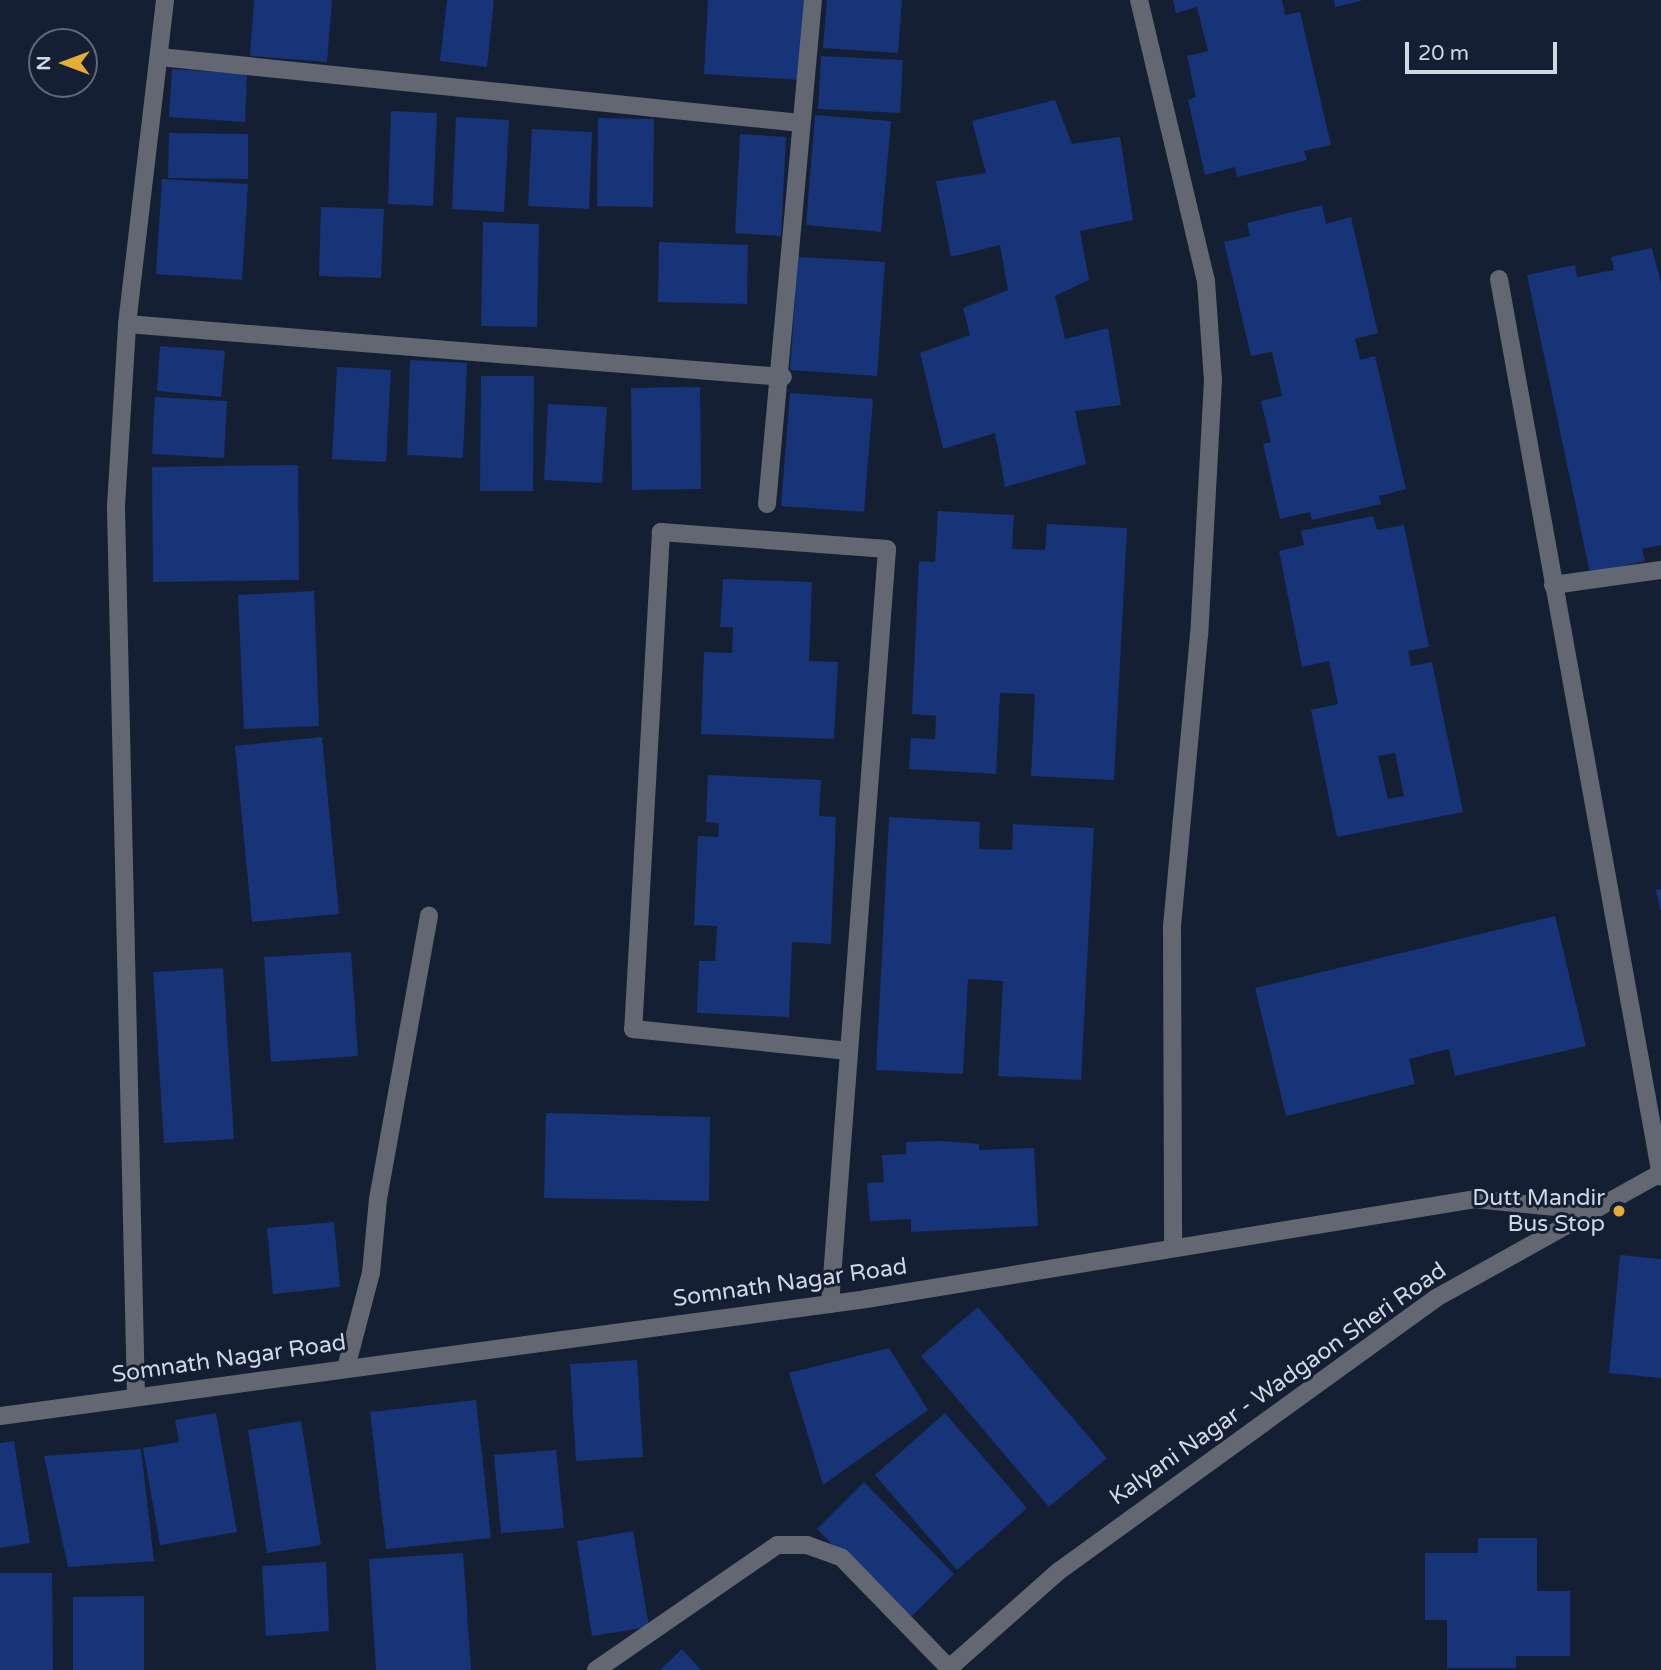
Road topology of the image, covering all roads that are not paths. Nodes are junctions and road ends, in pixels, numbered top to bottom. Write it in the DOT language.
graph roads {
  1 [pos="165,0"];
  2 [pos="813,0"];
  3 [pos="1139,0"];
  4 [pos="160,57"];
  5 [pos="801,123"];
  6 [pos="1499,279"];
  7 [pos="127,324"];
  8 [pos="783,377"];
  9 [pos="767,504"];
  10 [pos="1661,570"];
  11 [pos="1553,585"];
  12 [pos="429,916"];
  13 [pos="849,1051"];
  14 [pos="1661,1174"];
  15 [pos="1586,1210"];
  16 [pos="1173,1247"];
  17 [pos="830,1304"];
  18 [pos="346,1368"];
  19 [pos="136,1396"];
  20 [pos="0,1416"];
  21 [pos="948,1669"];
  22 [pos="596,1670"];
  1 -- 4 [label="street"];
  2 -- 5 [label="street"];
  3 -- 16 [label="street"];
  4 -- 5 [label="street"];
  4 -- 7 [label="street"];
  5 -- 8 [label="street"];
  6 -- 11 [label="street"];
  7 -- 8 [label="street"];
  7 -- 19 [label="street"];
  8 -- 9 [label="street"];
  10 -- 11 [label="street"];
  11 -- 14 [label="street"];
  12 -- 18 [label="street"];
  13 -- 13 [label="street"];
  13 -- 17 [label="street"];
  14 -- 15 [label="street, Kalyani Nagar - Wadgaon Sheri Road"];
  15 -- 16 [label="street, Somnath Nagar Road"];
  15 -- 21 [label="street, Kalyani Nagar - Wadgaon Sheri Road"];
  16 -- 17 [label="street, Somnath Nagar Road"];
  17 -- 18 [label="street, Somnath Nagar Road"];
  18 -- 19 [label="street, Somnath Nagar Road"];
  19 -- 20 [label="street, Somnath Nagar Road"];
  21 -- 22 [label="street"];
}
